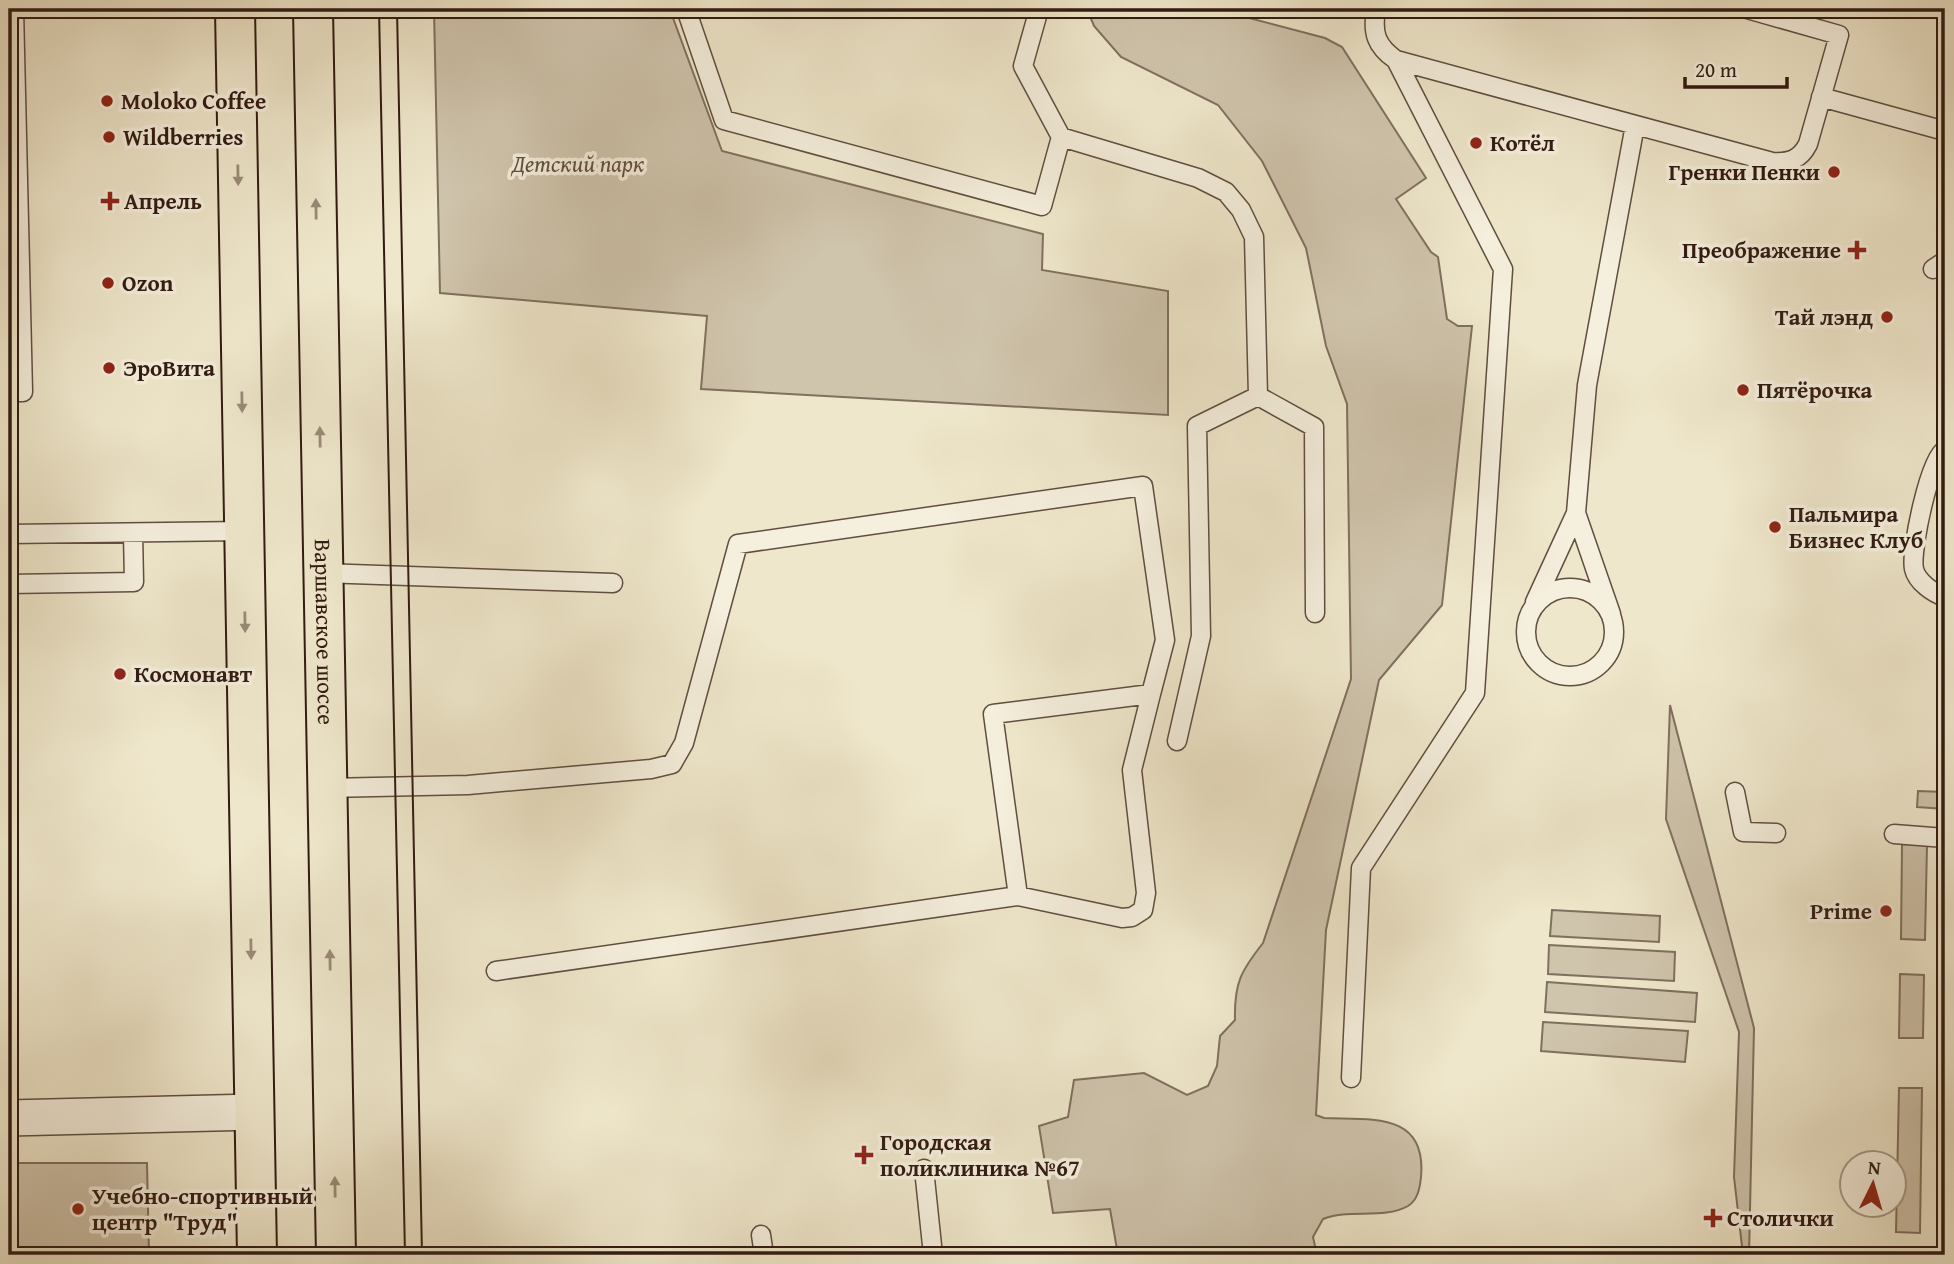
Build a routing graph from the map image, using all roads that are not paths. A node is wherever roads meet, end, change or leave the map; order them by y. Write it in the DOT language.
graph roads {
  1 [pos="14,9"];
  2 [pos="235,9"];
  3 [pos="313,9"];
  4 [pos="686,9"];
  5 [pos="1039,9"];
  6 [pos="1376,9"];
  7 [pos="1747,9"];
  8 [pos="1396,60"];
  9 [pos="1821,97"];
  10 [pos="1635,125"];
  11 [pos="1945,131"];
  12 [pos="1061,137"];
  13 [pos="9,392"];
  14 [pos="1258,396"];
  15 [pos="1945,450"];
  16 [pos="1576,513"];
  17 [pos="244,531"];
  18 [pos="133,533"];
  19 [pos="9,534"];
  20 [pos="322,573"];
  21 [pos="613,583"];
  22 [pos="9,584"];
  23 [pos="1945,597"];
  24 [pos="1531,611"];
  25 [pos="1315,613"];
  26 [pos="1611,614"];
  27 [pos="1151,694"];
  28 [pos="1177,741"];
  29 [pos="327,788"];
  30 [pos="1735,792"];
  31 [pos="1776,833"];
  32 [pos="1894,835"];
  33 [pos="1945,838"];
  34 [pos="1018,896"];
  35 [pos="496,971"];
  36 [pos="1352,1078"];
  37 [pos="255,1112"];
  38 [pos="9,1118"];
  39 [pos="923,1169"];
  40 [pos="761,1235"];
  41 [pos="257,1255"];
  42 [pos="337,1255"];
  43 [pos="764,1255"];
  44 [pos="933,1255"];
  1 -- 13 [label="lane"];
  2 -- 17 [label="main road, one-way"];
  20 -- 3 [label="main road, Варшавское шоссе, one-way"];
  4 -- 12 [label="lane"];
  5 -- 12 [label="lane"];
  6 -- 8 [label="lane"];
  7 -- 9 [label="lane"];
  8 -- 10 [label="lane"];
  8 -- 36 [label="lane"];
  9 -- 10 [label="lane"];
  9 -- 11 [label="lane"];
  10 -- 16 [label="lane"];
  12 -- 14 [label="lane"];
  14 -- 25 [label="lane"];
  14 -- 28 [label="lane"];
  15 -- 23 [label="lane"];
  16 -- 24 [label="lane"];
  16 -- 26 [label="lane"];
  17 -- 18 [label="lane"];
  17 -- 37 [label="main road, one-way"];
  18 -- 19 [label="lane"];
  18 -- 22 [label="lane"];
  20 -- 21 [label="lane"];
  20 -- 29 [label="main road, Варшавское шоссе"];
  24 -- 26 [label="lane"];
  24 -- 26 [label="lane"];
  27 -- 29 [label="lane"];
  27 -- 34 [label="lane"];
  27 -- 34 [label="lane"];
  42 -- 29 [label="main road, Варшавское шоссе, one-way"];
  30 -- 31 [label="lane"];
  32 -- 33 [label="lane"];
  34 -- 35 [label="lane"];
  37 -- 38 [label="street"];
  37 -- 41 [label="main road"];
  39 -- 44 [label="lane"];
  40 -- 43 [label="lane"];
}
